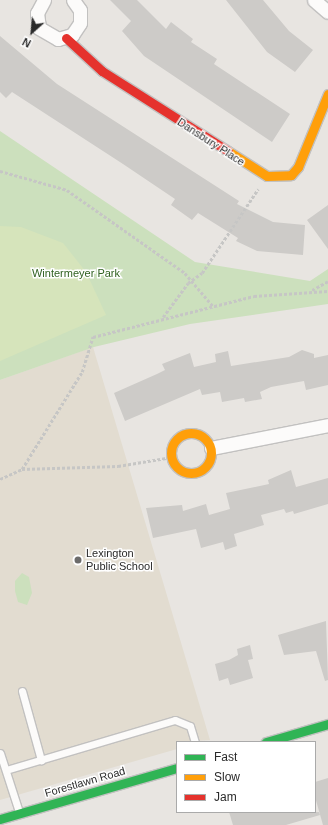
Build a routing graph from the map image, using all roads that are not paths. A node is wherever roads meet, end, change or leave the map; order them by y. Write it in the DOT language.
graph roads {
  1 [pos="44,0"];
  2 [pos="73,0"];
  3 [pos="314,0"];
  4 [pos="328,12"];
  5 [pos="66,38"];
  6 [pos="328,94"];
  7 [pos="328,425"];
  8 [pos="211,448"];
  9 [pos="22,691"];
  10 [pos="328,724"];
  11 [pos="195,741"];
  12 [pos="269,741"];
  13 [pos="0,753"];
  14 [pos="41,760"];
  15 [pos="176,768"];
  16 [pos="6,770"];
  17 [pos="19,814"];
  18 [pos="0,819"];
  1 -- 5 [label="street"];
  2 -- 5 [label="street"];
  3 -- 4 [label="street"];
  5 -- 6 [label="street, Dansbury Place"];
  7 -- 8 [label="street"];
  8 -- 8 [label="street"];
  9 -- 14 [label="lane"];
  10 -- 12 [label="street"];
  11 -- 14 [label="lane"];
  13 -- 16 [label="lane"];
  14 -- 16 [label="lane"];
  15 -- 17 [label="street, Forestlawn Road"];
  16 -- 17 [label="lane"];
  17 -- 18 [label="street, Forestlawn Road"];
}
